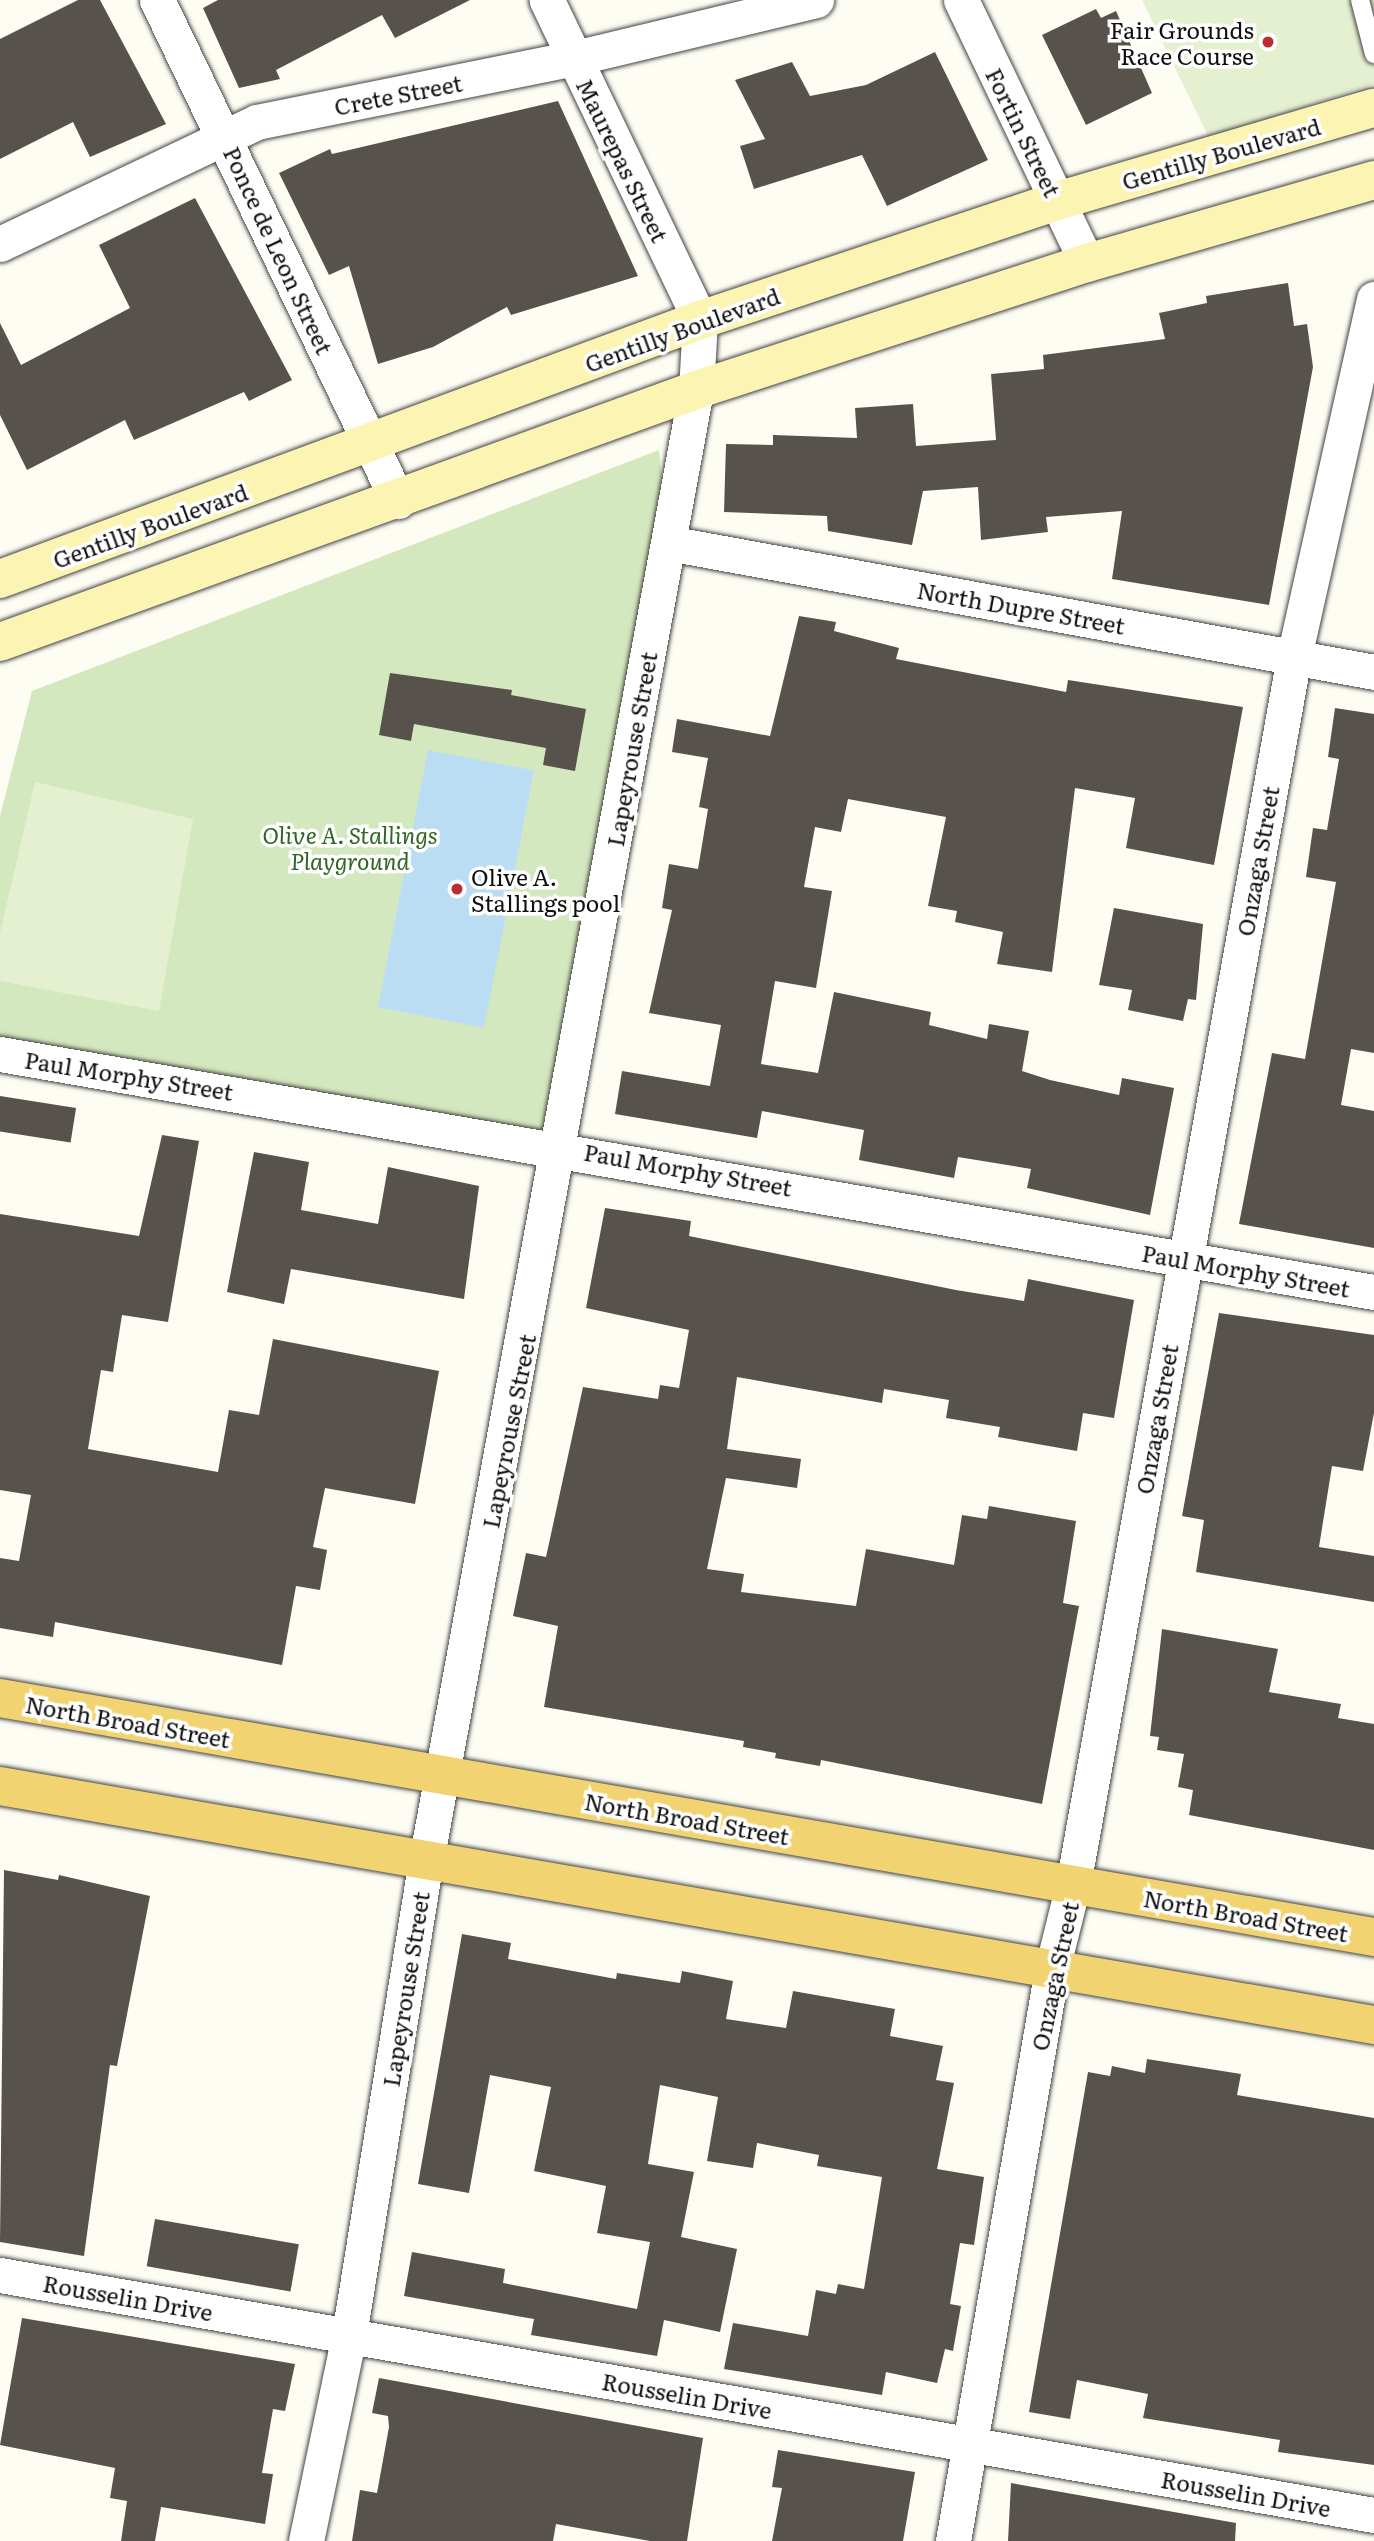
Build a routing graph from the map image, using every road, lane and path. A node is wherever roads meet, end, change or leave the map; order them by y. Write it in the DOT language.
graph roads {
  1 [pos="157,0"];
  2 [pos="547,0"];
  3 [pos="816,0"];
  4 [pos="961,0"];
  5 [pos="1360,0"];
  6 [pos="1374,54"];
  7 [pos="575,58"];
  8 [pos="1374,108"];
  9 [pos="225,136"];
  10 [pos="1374,180"];
  11 [pos="1058,201"];
  12 [pos="0,244"];
  13 [pos="1087,263"];
  14 [pos="1374,299"];
  15 [pos="700,320"];
  16 [pos="696,390"];
  17 [pos="371,446"];
  18 [pos="398,501"];
  19 [pos="668,543"];
  20 [pos="0,579"];
  21 [pos="0,642"];
  22 [pos="1294,657"];
  23 [pos="1374,671"];
  24 [pos="0,1054"];
  25 [pos="562,1147"];
  26 [pos="1184,1259"];
  27 [pos="1374,1292"];
  28 [pos="0,1698"];
  29 [pos="442,1776"];
  30 [pos="0,1786"];
  31 [pos="426,1861"];
  32 [pos="1073,1885"];
  33 [pos="1374,1937"];
  34 [pos="1052,1969"];
  35 [pos="1374,2025"];
  36 [pos="0,2275"];
  37 [pos="349,2335"];
  38 [pos="972,2445"];
  39 [pos="1374,2515"];
  40 [pos="306,2541"];
  41 [pos="953,2541"];
  1 -- 9 [label="street, Ponce de Leon Street"];
  2 -- 7 [label="street, Maurepas Street"];
  3 -- 7 [label="street, Crete Street"];
  4 -- 11 [label="street, Fortin Street"];
  5 -- 6 [label="lane"];
  7 -- 9 [label="street, Crete Street"];
  7 -- 15 [label="street, Maurepas Street"];
  8 -- 11 [label="main road, Gentilly Boulevard"];
  9 -- 12 [label="street, Crete Street"];
  9 -- 17 [label="street, Ponce de Leon Street"];
  10 -- 13 [label="main road"];
  11 -- 13 [label="street, Fortin Street"];
  11 -- 15 [label="main road, Gentilly Boulevard"];
  13 -- 16 [label="main road"];
  14 -- 22 [label="street, Onzaga Street"];
  15 -- 16 [label="street, Lapeyrouse Street"];
  15 -- 17 [label="main road, Gentilly Boulevard"];
  16 -- 18 [label="main road"];
  16 -- 19 [label="street, Lapeyrouse Street"];
  17 -- 18 [label="street, Ponce de Leon Street"];
  17 -- 20 [label="main road, Gentilly Boulevard"];
  18 -- 21 [label="main road"];
  19 -- 22 [label="street, North Dupre Street"];
  19 -- 25 [label="street, Lapeyrouse Street"];
  22 -- 23 [label="street, North Dupre Street"];
  22 -- 26 [label="street, Onzaga Street"];
  24 -- 25 [label="street, Paul Morphy Street"];
  25 -- 26 [label="street, Paul Morphy Street"];
  25 -- 29 [label="street, Lapeyrouse Street"];
  26 -- 27 [label="street, Paul Morphy Street"];
  26 -- 32 [label="street, Onzaga Street"];
  28 -- 29 [label="main road, North Broad Street"];
  29 -- 31 [label="street, Lapeyrouse Street"];
  29 -- 32 [label="main road, North Broad Street"];
  30 -- 31 [label="main road"];
  31 -- 34 [label="main road"];
  31 -- 37 [label="street, Lapeyrouse Street"];
  32 -- 33 [label="main road, North Broad Street"];
  32 -- 34 [label="street, Onzaga Street"];
  34 -- 35 [label="main road"];
  34 -- 38 [label="street, Onzaga Street"];
  36 -- 37 [label="street, Rousselin Drive"];
  37 -- 38 [label="street, Rousselin Drive"];
  37 -- 40 [label="street, Lapeyrouse Street"];
  38 -- 39 [label="street, Rousselin Drive"];
  38 -- 41 [label="street, Onzaga Street"];
}
